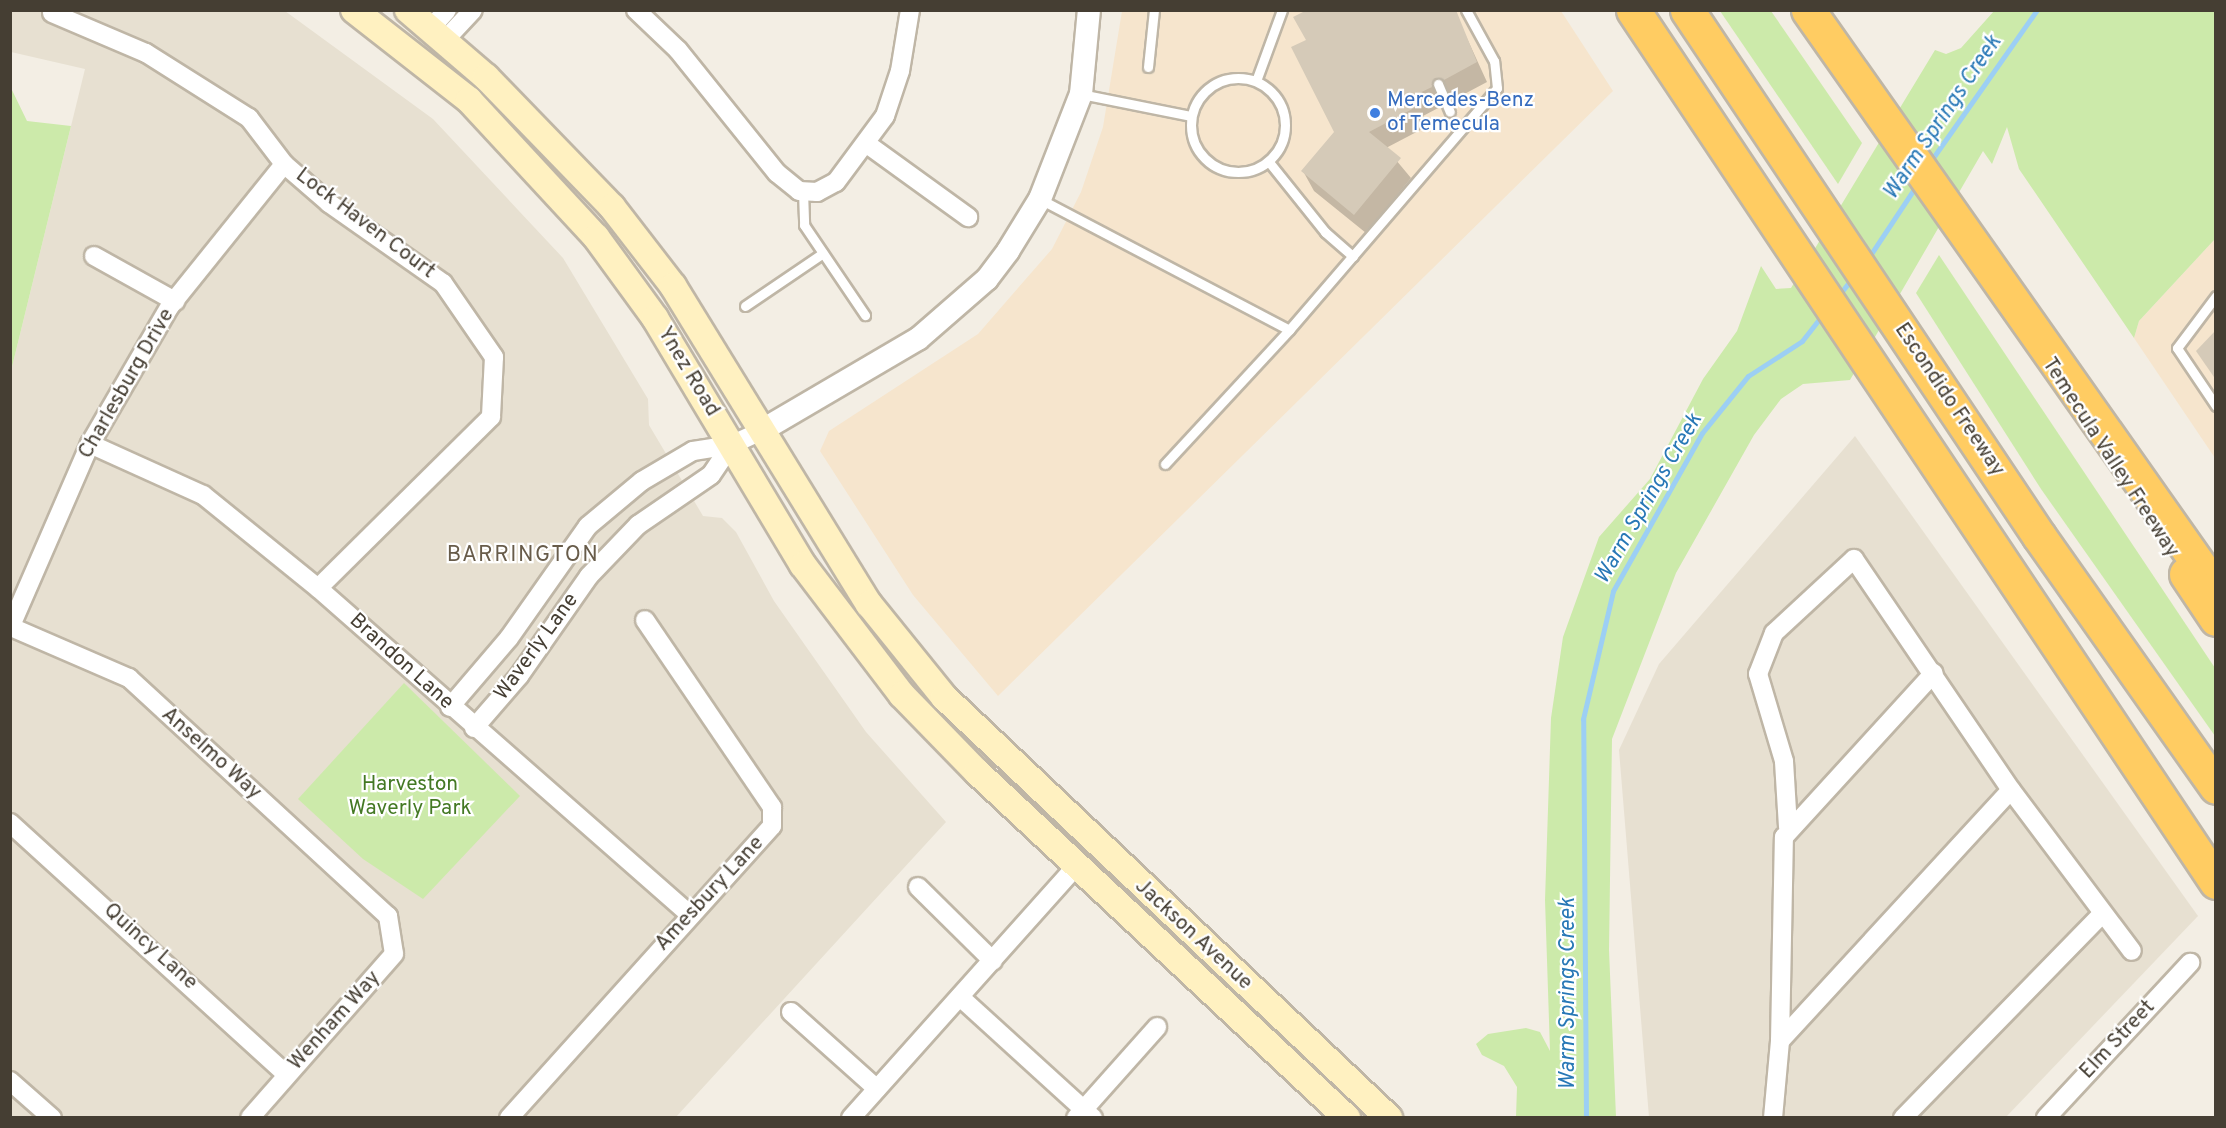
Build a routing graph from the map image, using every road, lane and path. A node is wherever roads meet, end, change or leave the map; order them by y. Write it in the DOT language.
graph roads {
  1 [pos="354,10"];
  2 [pos="375,10"];
  3 [pos="408,10"];
  4 [pos="447,10"];
  5 [pos="473,10"];
  6 [pos="636,10"];
  7 [pos="910,10"];
  8 [pos="1089,10"];
  9 [pos="1154,10"];
  10 [pos="1282,10"];
  11 [pos="1466,10"];
  12 [pos="1633,10"];
  13 [pos="1687,10"];
  14 [pos="1808,10"];
  15 [pos="52,13"];
  16 [pos="437,35"];
  17 [pos="1148,67"];
  18 [pos="1256,81"];
  19 [pos="1438,84"];
  20 [pos="1081,94"];
  21 [pos="1450,112"];
  22 [pos="1191,116"];
  23 [pos="867,144"];
  24 [pos="1269,162"];
  25 [pos="284,164"];
  26 [pos="803,191"];
  27 [pos="1040,199"];
  28 [pos="968,217"];
  29 [pos="823,253"];
  30 [pos="94,256"];
  31 [pos="1353,256"];
  32 [pos="2005,296"];
  33 [pos="2216,296"];
  34 [pos="175,301"];
  35 [pos="745,306"];
  36 [pos="865,315"];
  37 [pos="1290,330"];
  38 [pos="2216,406"];
  39 [pos="761,431"];
  40 [pos="90,444"];
  41 [pos="731,445"];
  42 [pos="1164,464"];
  43 [pos="318,588"];
  44 [pos="2216,589"];
  45 [pos="2216,619"];
  46 [pos="645,620"];
  47 [pos="11,628"];
  48 [pos="1934,673"];
  49 [pos="450,707"];
  50 [pos="474,728"];
  51 [pos="998,753"];
  52 [pos="977,772"];
  53 [pos="2216,787"];
  54 [pos="2011,790"];
  55 [pos="10,823"];
  56 [pos="1788,827"];
  57 [pos="1076,866"];
  58 [pos="2216,882"];
  59 [pos="918,887"];
  60 [pos="2103,913"];
  61 [pos="689,914"];
  62 [pos="388,916"];
  63 [pos="1208,950"];
  64 [pos="2132,951"];
  65 [pos="993,961"];
  66 [pos="2190,963"];
  67 [pos="1188,971"];
  68 [pos="960,998"];
  69 [pos="791,1012"];
  70 [pos="1157,1028"];
  71 [pos="1780,1041"];
  72 [pos="288,1075"];
  73 [pos="10,1081"];
  74 [pos="877,1089"];
  75 [pos="1084,1115"];
  76 [pos="52,1118"];
  77 [pos="250,1118"];
  78 [pos="509,1118"];
  79 [pos="850,1118"];
  80 [pos="1347,1118"];
  81 [pos="1389,1118"];
  82 [pos="1773,1118"];
  83 [pos="1903,1118"];
  84 [pos="2046,1118"];
  1 -- 41 [label="main road, Ynez Road"];
  2 -- 16 [label="main road"];
  3 -- 16 [label="main road, Ynez Road"];
  4 -- 16 [label="street"];
  5 -- 16 [label="street"];
  6 -- 26 [label="street"];
  7 -- 23 [label="street"];
  8 -- 20 [label="street"];
  9 -- 17 [label="lane"];
  10 -- 18 [label="lane"];
  11 -- 31 [label="lane"];
  12 -- 58 [label="highway"];
  13 -- 53 [label="highway, Escondido Freeway"];
  14 -- 32 [label="highway"];
  15 -- 25 [label="street, Lock Haven Court"];
  16 -- 39 [label="main road, Ynez Road"];
  18 -- 22 [label="lane"];
  18 -- 24 [label="lane"];
  19 -- 21 [label="lane"];
  20 -- 22 [label="lane"];
  20 -- 27 [label="street"];
  22 -- 24 [label="lane"];
  23 -- 26 [label="street"];
  23 -- 28 [label="street"];
  24 -- 31 [label="lane"];
  25 -- 34 [label="street, Charlesburg Drive"];
  25 -- 43 [label="street, Lock Haven Court"];
  26 -- 29 [label="lane"];
  27 -- 37 [label="lane"];
  27 -- 39 [label="street"];
  29 -- 35 [label="lane"];
  29 -- 36 [label="lane"];
  30 -- 34 [label="street"];
  31 -- 37 [label="lane"];
  32 -- 44 [label="highway"];
  32 -- 45 [label="highway, Temecula Valley Freeway"];
  33 -- 38 [label="lane"];
  34 -- 40 [label="street, Charlesburg Drive"];
  37 -- 42 [label="lane"];
  39 -- 41 [label="street"];
  39 -- 51 [label="main road, Ynez Road"];
  40 -- 43 [label="street, Brandon Lane"];
  40 -- 47 [label="street, Charlesburg Drive"];
  41 -- 49 [label="street, Waverly Lane"];
  41 -- 50 [label="street, Waverly Lane"];
  41 -- 52 [label="main road, Ynez Road"];
  43 -- 49 [label="street, Brandon Lane"];
  46 -- 61 [label="street, Amesbury Lane"];
  47 -- 62 [label="street, Anselmo Way"];
  48 -- 54 [label="street"];
  48 -- 56 [label="street"];
  48 -- 56 [label="street"];
  49 -- 50 [label="street, Brandon Lane"];
  50 -- 61 [label="street, Brandon Lane"];
  51 -- 63 [label="main road, Jackson Avenue"];
  52 -- 57 [label="main road, Jackson Avenue"];
  54 -- 60 [label="street"];
  54 -- 71 [label="street"];
  55 -- 72 [label="street, Quincy Lane"];
  56 -- 71 [label="street"];
  57 -- 65 [label="street"];
  57 -- 67 [label="main road, Jackson Avenue"];
  59 -- 65 [label="street"];
  60 -- 64 [label="street"];
  60 -- 83 [label="street"];
  61 -- 78 [label="street, Amesbury Lane"];
  62 -- 72 [label="street, Wenham Way"];
  63 -- 67 [label="main road"];
  63 -- 81 [label="main road, Jackson Avenue"];
  65 -- 68 [label="street"];
  66 -- 84 [label="street, Elm Street"];
  67 -- 80 [label="main road, Jackson Avenue"];
  68 -- 74 [label="street"];
  68 -- 75 [label="street"];
  69 -- 74 [label="street"];
  70 -- 75 [label="street"];
  71 -- 82 [label="street"];
  72 -- 77 [label="street, Wenham Way"];
  73 -- 76 [label="street"];
  74 -- 79 [label="street"];
}
